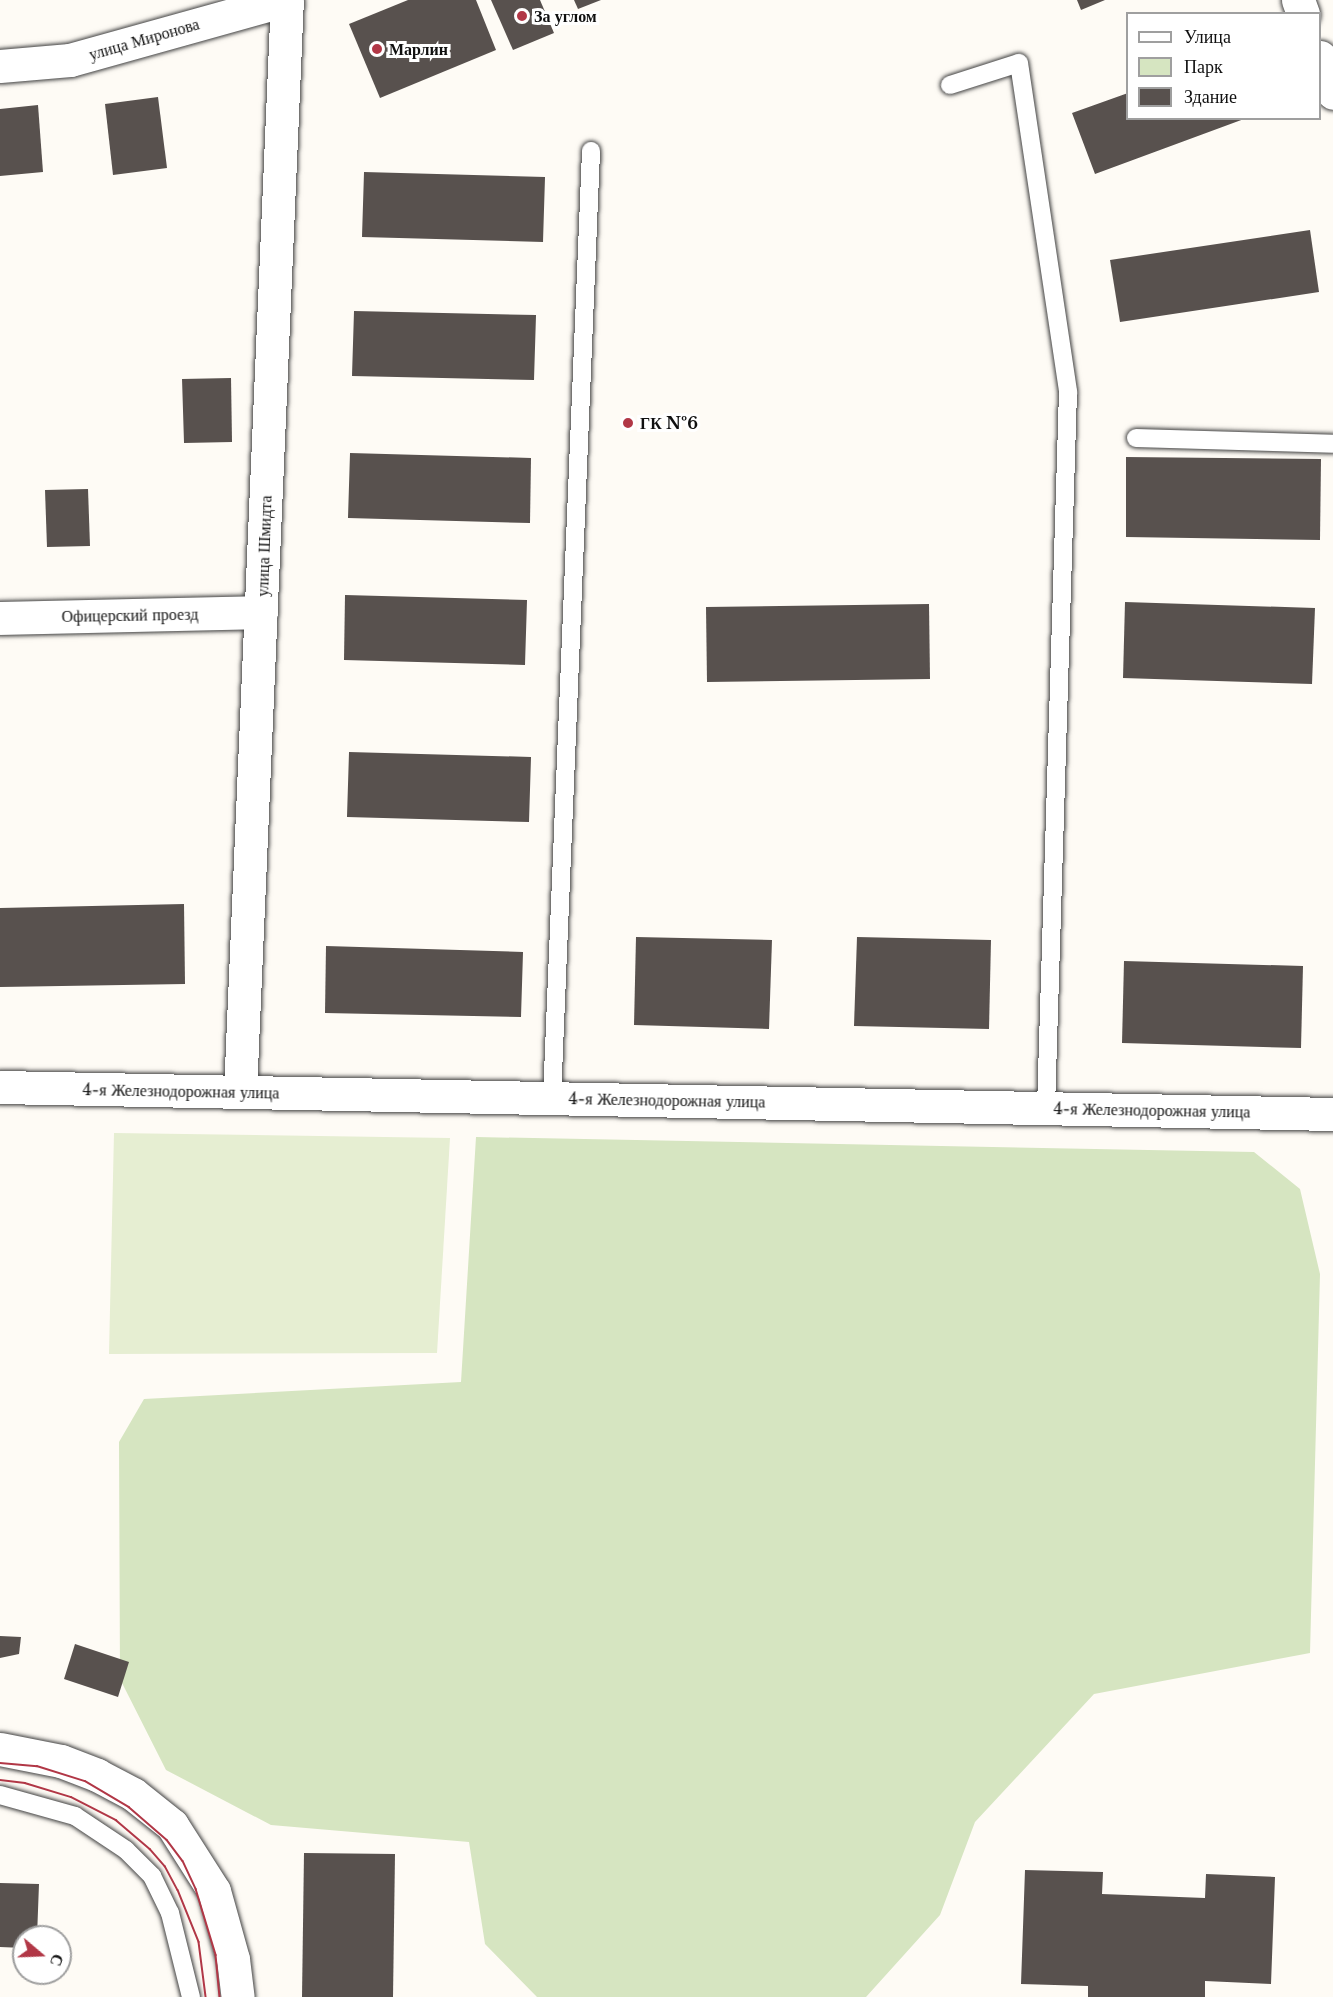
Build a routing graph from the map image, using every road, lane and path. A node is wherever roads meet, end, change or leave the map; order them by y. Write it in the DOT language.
graph roads {
  1 [pos="286,0"];
  2 [pos="1321,60"];
  3 [pos="0,66"];
  4 [pos="950,85"];
  5 [pos="1333,93"];
  6 [pos="591,151"];
  7 [pos="1136,438"];
  8 [pos="1333,444"];
  9 [pos="261,612"];
  10 [pos="0,618"];
  11 [pos="0,1087"];
  12 [pos="240,1092"];
  13 [pos="552,1098"];
  14 [pos="1046,1108"];
  15 [pos="1333,1114"];
  16 [pos="0,1749"];
  17 [pos="0,1795"];
  18 [pos="191,1997"];
  19 [pos="238,1997"];
  1 -- 3 [label="street, улица Миронова"];
  1 -- 9 [label="street, улица Шмидта"];
  2 -- 5 [label="street"];
  4 -- 14 [label="lane"];
  6 -- 13 [label="lane"];
  7 -- 8 [label="lane"];
  9 -- 10 [label="street, Офицерский проезд"];
  9 -- 12 [label="street, улица Шмидта"];
  11 -- 12 [label="street, 4-я Железнодорожная улица"];
  12 -- 13 [label="street, 4-я Железнодорожная улица"];
  13 -- 14 [label="street, 4-я Железнодорожная улица"];
  14 -- 15 [label="street, 4-я Железнодорожная улица"];
  16 -- 19 [label="street"];
  17 -- 18 [label="lane"];
}
